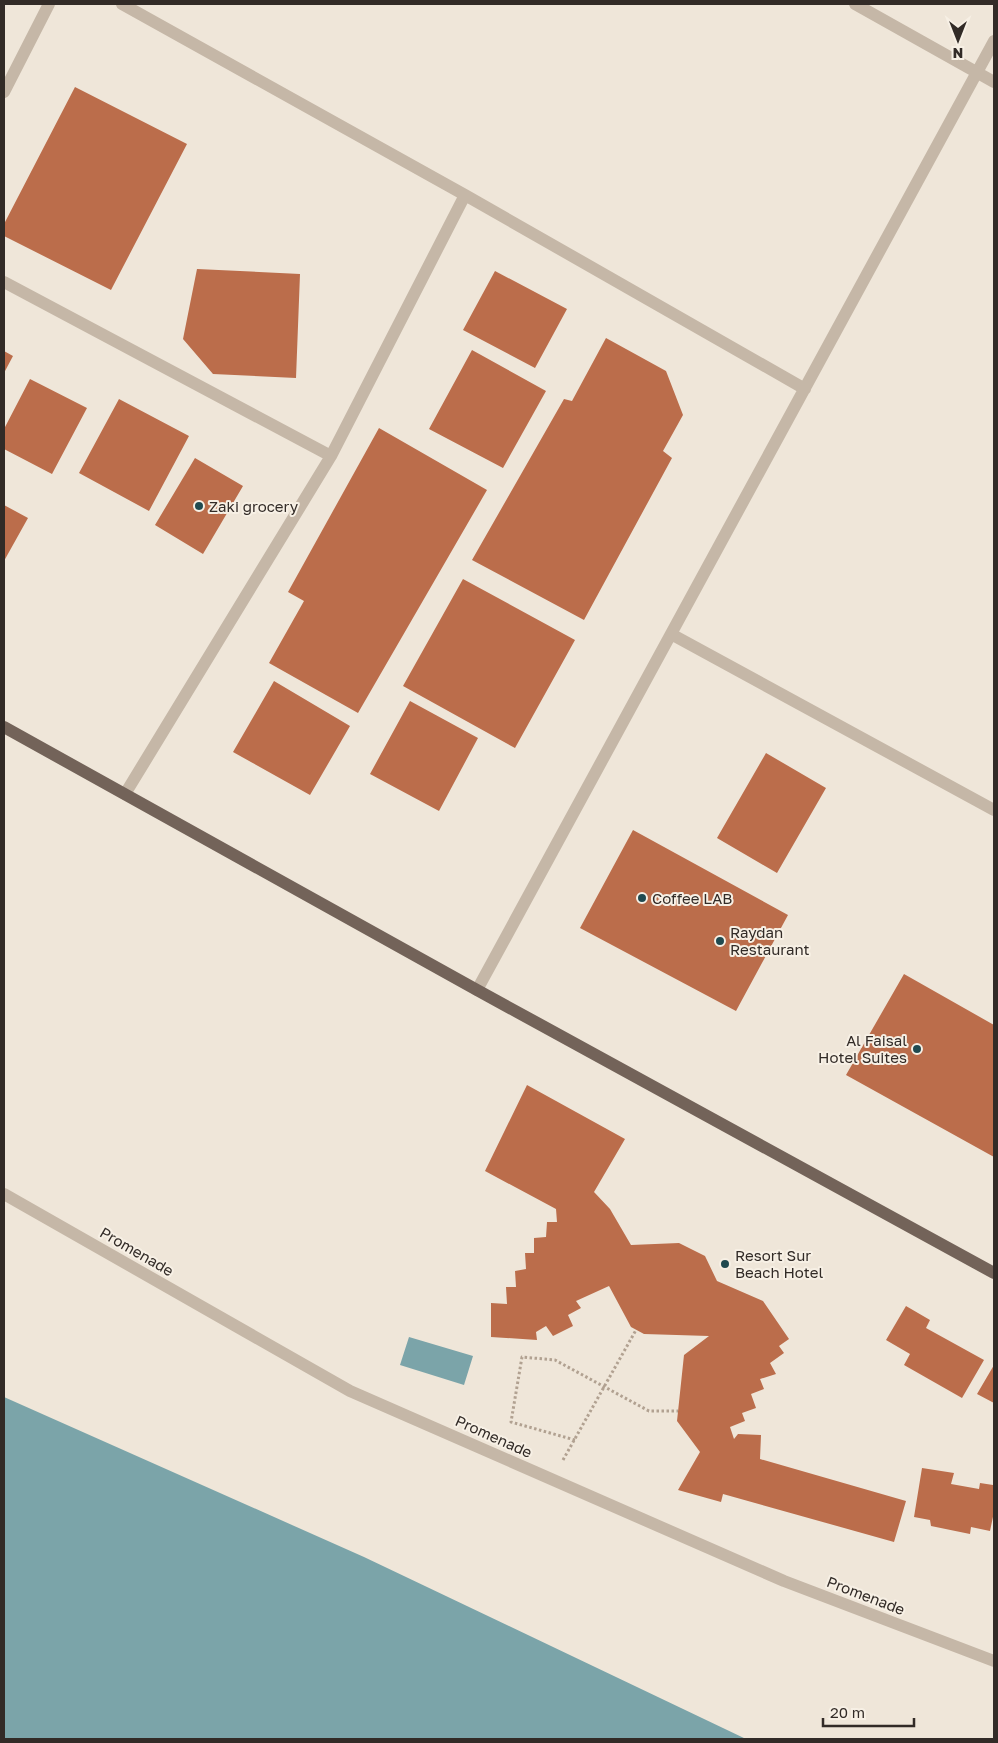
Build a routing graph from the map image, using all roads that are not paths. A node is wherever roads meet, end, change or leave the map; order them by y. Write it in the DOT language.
graph roads {
  1 [pos="50,4"];
  2 [pos="122,4"];
  3 [pos="856,4"];
  4 [pos="994,42"];
  5 [pos="978,72"];
  6 [pos="994,82"];
  7 [pos="4,92"];
  8 [pos="464,195"];
  9 [pos="4,282"];
  10 [pos="805,389"];
  11 [pos="331,456"];
  12 [pos="672,634"];
  13 [pos="4,727"];
  14 [pos="125,794"];
  15 [pos="994,810"];
  16 [pos="477,990"];
  17 [pos="4,1194"];
  18 [pos="994,1273"];
  19 [pos="994,1661"];
  1 -- 7 [label="street"];
  2 -- 8 [label="street"];
  3 -- 5 [label="street"];
  4 -- 5 [label="street"];
  5 -- 6 [label="street"];
  5 -- 10 [label="street"];
  8 -- 10 [label="street"];
  8 -- 11 [label="street"];
  9 -- 11 [label="street"];
  10 -- 12 [label="street"];
  11 -- 14 [label="street"];
  12 -- 15 [label="street"];
  12 -- 16 [label="street"];
  13 -- 14 [label="main road"];
  14 -- 16 [label="main road"];
  16 -- 18 [label="main road"];
  17 -- 19 [label="street, Promenade"];
}
